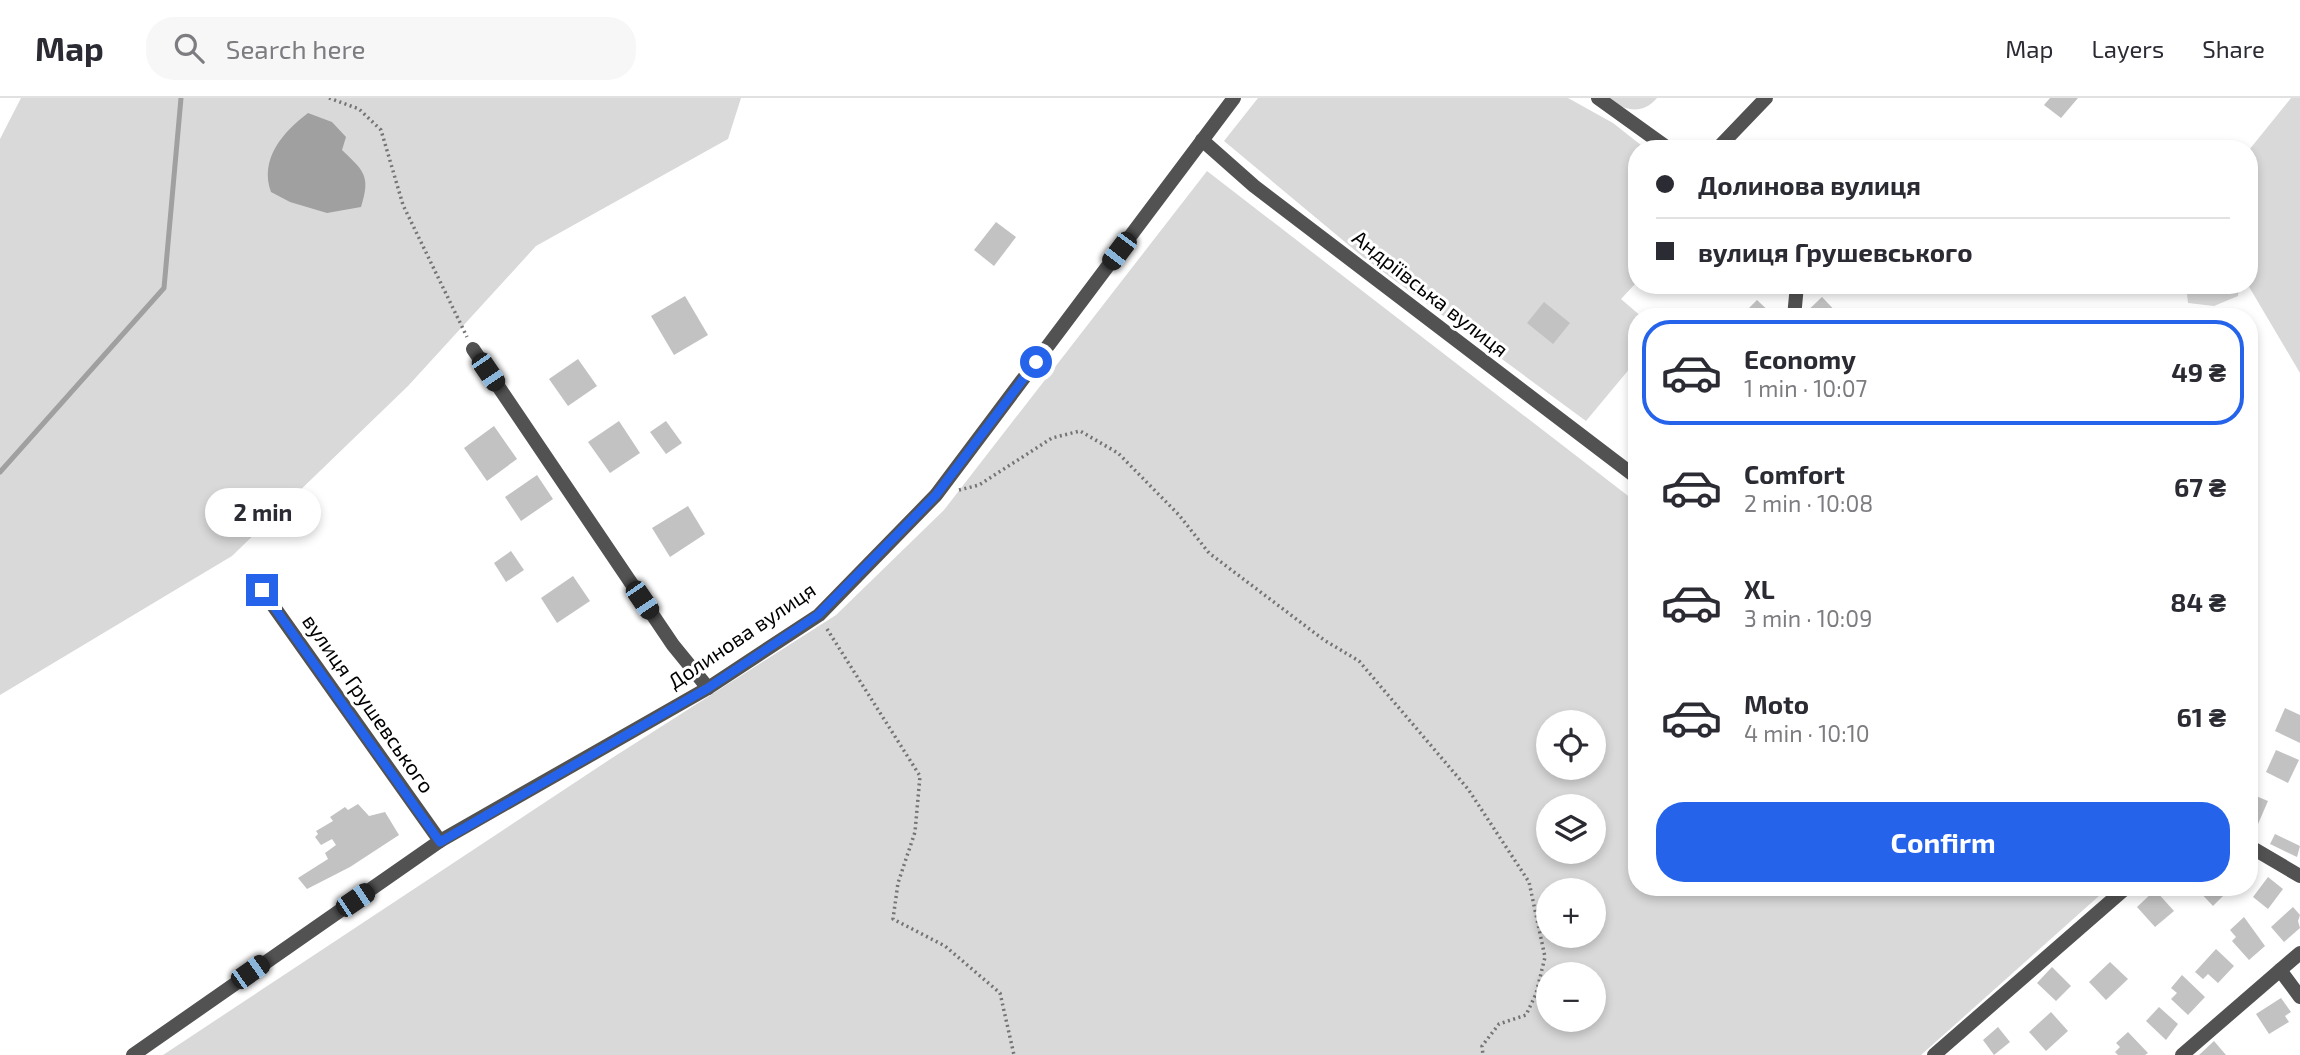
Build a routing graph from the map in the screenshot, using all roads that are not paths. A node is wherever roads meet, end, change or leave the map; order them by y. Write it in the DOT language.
graph roads {
  1 [pos="1234,98"];
  2 [pos="1598,98"];
  3 [pos="1766,98"];
  4 [pos="1202,140"];
  5 [pos="1656,140"];
  6 [pos="1726,140"];
  7 [pos="472,349"];
  8 [pos="1628,471"];
  9 [pos="262,590"];
  10 [pos="708,688"];
  11 [pos="440,842"];
  12 [pos="2258,851"];
  13 [pos="2300,876"];
  14 [pos="2117,896"];
  15 [pos="2300,953"];
  16 [pos="2280,970"];
  17 [pos="2300,997"];
  18 [pos="133,1055"];
  19 [pos="1934,1055"];
  20 [pos="2182,1055"];
  1 -- 4 [label="street, Долинова вулиця"];
  2 -- 5 [label="street"];
  3 -- 6 [label="street"];
  4 -- 8 [label="street, Андріївська вулиця"];
  4 -- 10 [label="street, Долинова вулиця"];
  7 -- 10 [label="street"];
  9 -- 11 [label="street, вулиця Грушевського"];
  10 -- 11 [label="street, Долинова вулиця"];
  11 -- 18 [label="street, Долинова вулиця"];
  12 -- 13 [label="street"];
  14 -- 19 [label="street"];
  15 -- 16 [label="street"];
  16 -- 17 [label="street"];
  16 -- 20 [label="street"];
}
